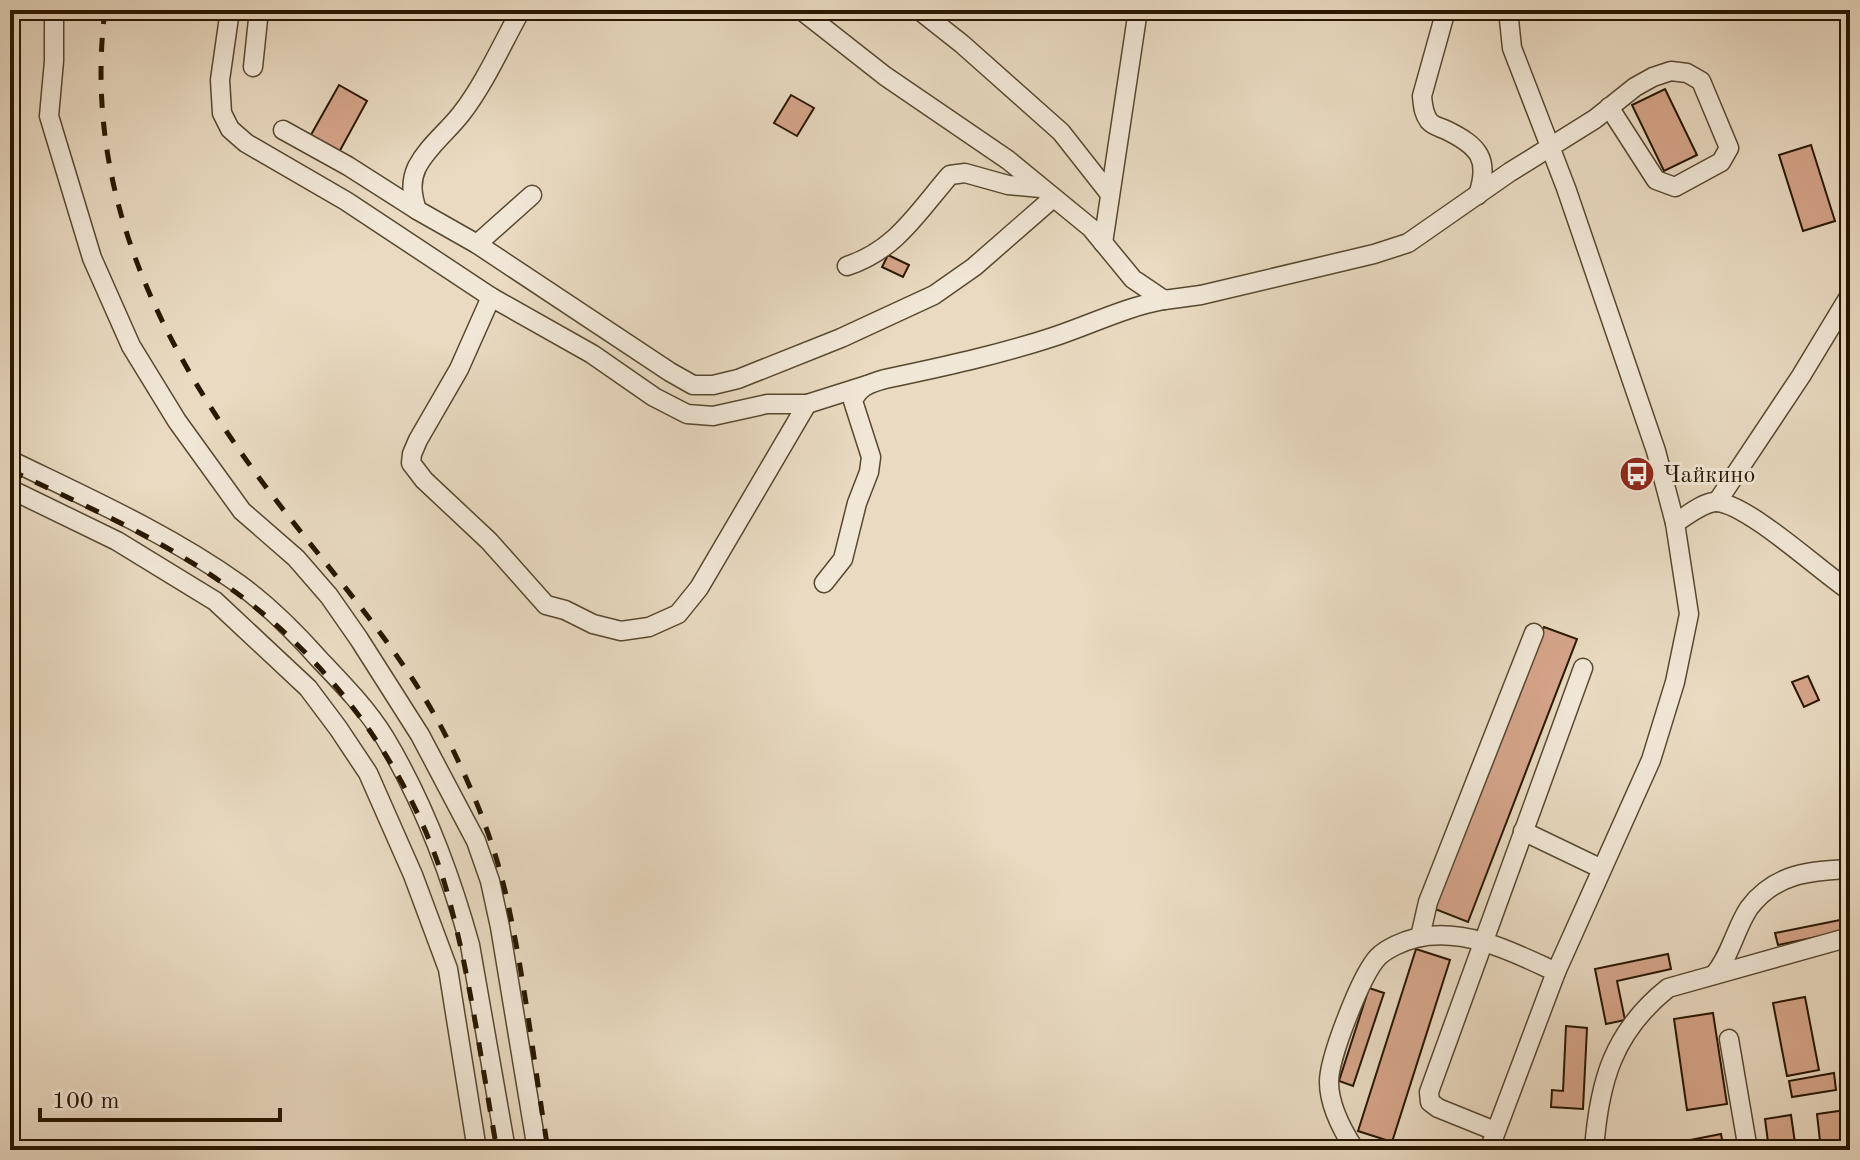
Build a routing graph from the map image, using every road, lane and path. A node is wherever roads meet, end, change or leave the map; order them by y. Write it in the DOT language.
graph roads {
  1 [pos="54,10"];
  2 [pos="230,10"];
  3 [pos="259,10"];
  4 [pos="521,10"];
  5 [pos="801,10"];
  6 [pos="919,10"];
  7 [pos="1138,10"];
  8 [pos="1446,10"];
  9 [pos="1508,10"];
  10 [pos="253,67"];
  11 [pos="1609,107"];
  12 [pos="283,130"];
  13 [pos="1551,147"];
  14 [pos="1047,193"];
  15 [pos="1109,193"];
  16 [pos="532,195"];
  17 [pos="1478,195"];
  18 [pos="417,210"];
  19 [pos="1103,243"];
  20 [pos="477,244"];
  21 [pos="847,266"];
  22 [pos="1850,295"];
  23 [pos="491,297"];
  24 [pos="1164,300"];
  25 [pos="867,385"];
  26 [pos="807,404"];
  27 [pos="10,460"];
  28 [pos="10,489"];
  29 [pos="1717,502"];
  30 [pos="1675,523"];
  31 [pos="824,583"];
  32 [pos="1850,591"];
  33 [pos="1534,633"];
  34 [pos="1583,668"];
  35 [pos="1523,831"];
  36 [pos="1602,869"];
  37 [pos="1850,869"];
  38 [pos="1420,937"];
  39 [pos="1850,937"];
  40 [pos="1482,941"];
  41 [pos="1556,972"];
  42 [pos="1714,975"];
  43 [pos="1729,1039"];
  44 [pos="1495,1131"];
  45 [pos="477,1150"];
  46 [pos="506,1150"];
  47 [pos="537,1150"];
  48 [pos="1355,1150"];
  49 [pos="1489,1150"];
  50 [pos="1594,1150"];
  51 [pos="1748,1150"];
  1 -- 47 [label="street"];
  2 -- 23 [label="street"];
  3 -- 10 [label="street"];
  4 -- 18 [label="street"];
  5 -- 14 [label="street"];
  6 -- 15 [label="street"];
  7 -- 15 [label="street"];
  8 -- 17 [label="street"];
  9 -- 13 [label="street"];
  11 -- 11 [label="street"];
  11 -- 13 [label="street"];
  12 -- 18 [label="street"];
  13 -- 17 [label="street"];
  13 -- 30 [label="street"];
  14 -- 19 [label="street"];
  14 -- 20 [label="street"];
  14 -- 21 [label="street"];
  15 -- 19 [label="street"];
  16 -- 20 [label="street"];
  17 -- 24 [label="street"];
  18 -- 20 [label="street"];
  19 -- 24 [label="street"];
  22 -- 29 [label="street"];
  23 -- 26 [label="street"];
  23 -- 26 [label="street"];
  24 -- 25 [label="street"];
  25 -- 26 [label="street"];
  25 -- 31 [label="street"];
  27 -- 46 [label="street"];
  28 -- 45 [label="street"];
  29 -- 30 [label="street"];
  29 -- 32 [label="street"];
  30 -- 36 [label="street"];
  33 -- 38 [label="street"];
  34 -- 35 [label="street"];
  35 -- 36 [label="street"];
  35 -- 40 [label="street"];
  36 -- 41 [label="street"];
  37 -- 42 [label="street"];
  38 -- 40 [label="street"];
  38 -- 48 [label="street"];
  39 -- 42 [label="street"];
  40 -- 41 [label="street"];
  40 -- 44 [label="street"];
  41 -- 44 [label="street"];
  42 -- 50 [label="street"];
  43 -- 51 [label="street"];
  44 -- 49 [label="street"];
}
